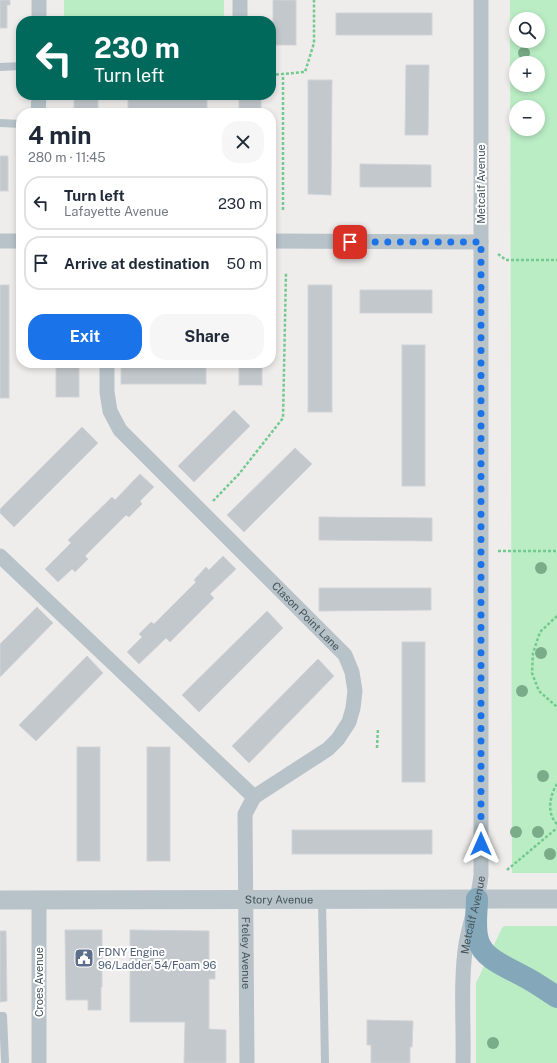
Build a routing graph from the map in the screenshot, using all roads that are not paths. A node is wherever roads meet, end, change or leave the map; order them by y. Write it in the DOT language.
graph roads {
  1 [pos="39,0"];
  2 [pos="240,0"];
  3 [pos="481,0"];
  4 [pos="39,16"];
  5 [pos="240,16"];
  6 [pos="16,66"];
  7 [pos="0,67"];
  8 [pos="0,123"];
  9 [pos="16,124"];
  10 [pos="0,241"];
  11 [pos="16,241"];
  12 [pos="276,241"];
  13 [pos="481,242"];
  14 [pos="107,368"];
  15 [pos="0,556"];
  16 [pos="254,798"];
  17 [pos="477,899"];
  18 [pos="557,899"];
  19 [pos="0,900"];
  20 [pos="39,900"];
  21 [pos="246,900"];
  22 [pos="322,900"];
  23 [pos="557,997"];
  24 [pos="0,1016"];
  25 [pos="3,1062"];
  26 [pos="39,1063"];
  27 [pos="247,1063"];
  28 [pos="325,1063"];
  29 [pos="464,1063"];
  1 -- 4 [label="street"];
  2 -- 5 [label="street"];
  3 -- 13 [label="street, Metcalf Avenue"];
  6 -- 7 [label="lane"];
  8 -- 9 [label="lane"];
  10 -- 11 [label="street"];
  12 -- 13 [label="street"];
  13 -- 17 [label="street, Metcalf Avenue"];
  14 -- 16 [label="street, Clason Point Lane"];
  15 -- 16 [label="street"];
  16 -- 21 [label="street, Fteley Avenue"];
  17 -- 18 [label="street, Story Avenue"];
  17 -- 22 [label="street, Story Avenue"];
  17 -- 23 [label="highway"];
  17 -- 29 [label="street, Metcalf Avenue"];
  19 -- 20 [label="street, Story Avenue"];
  20 -- 21 [label="street, Story Avenue"];
  20 -- 26 [label="street, Croes Avenue"];
  21 -- 22 [label="street, Story Avenue"];
  21 -- 27 [label="street, Fteley Avenue"];
  22 -- 28 [label="lane"];
  24 -- 25 [label="lane"];
}
